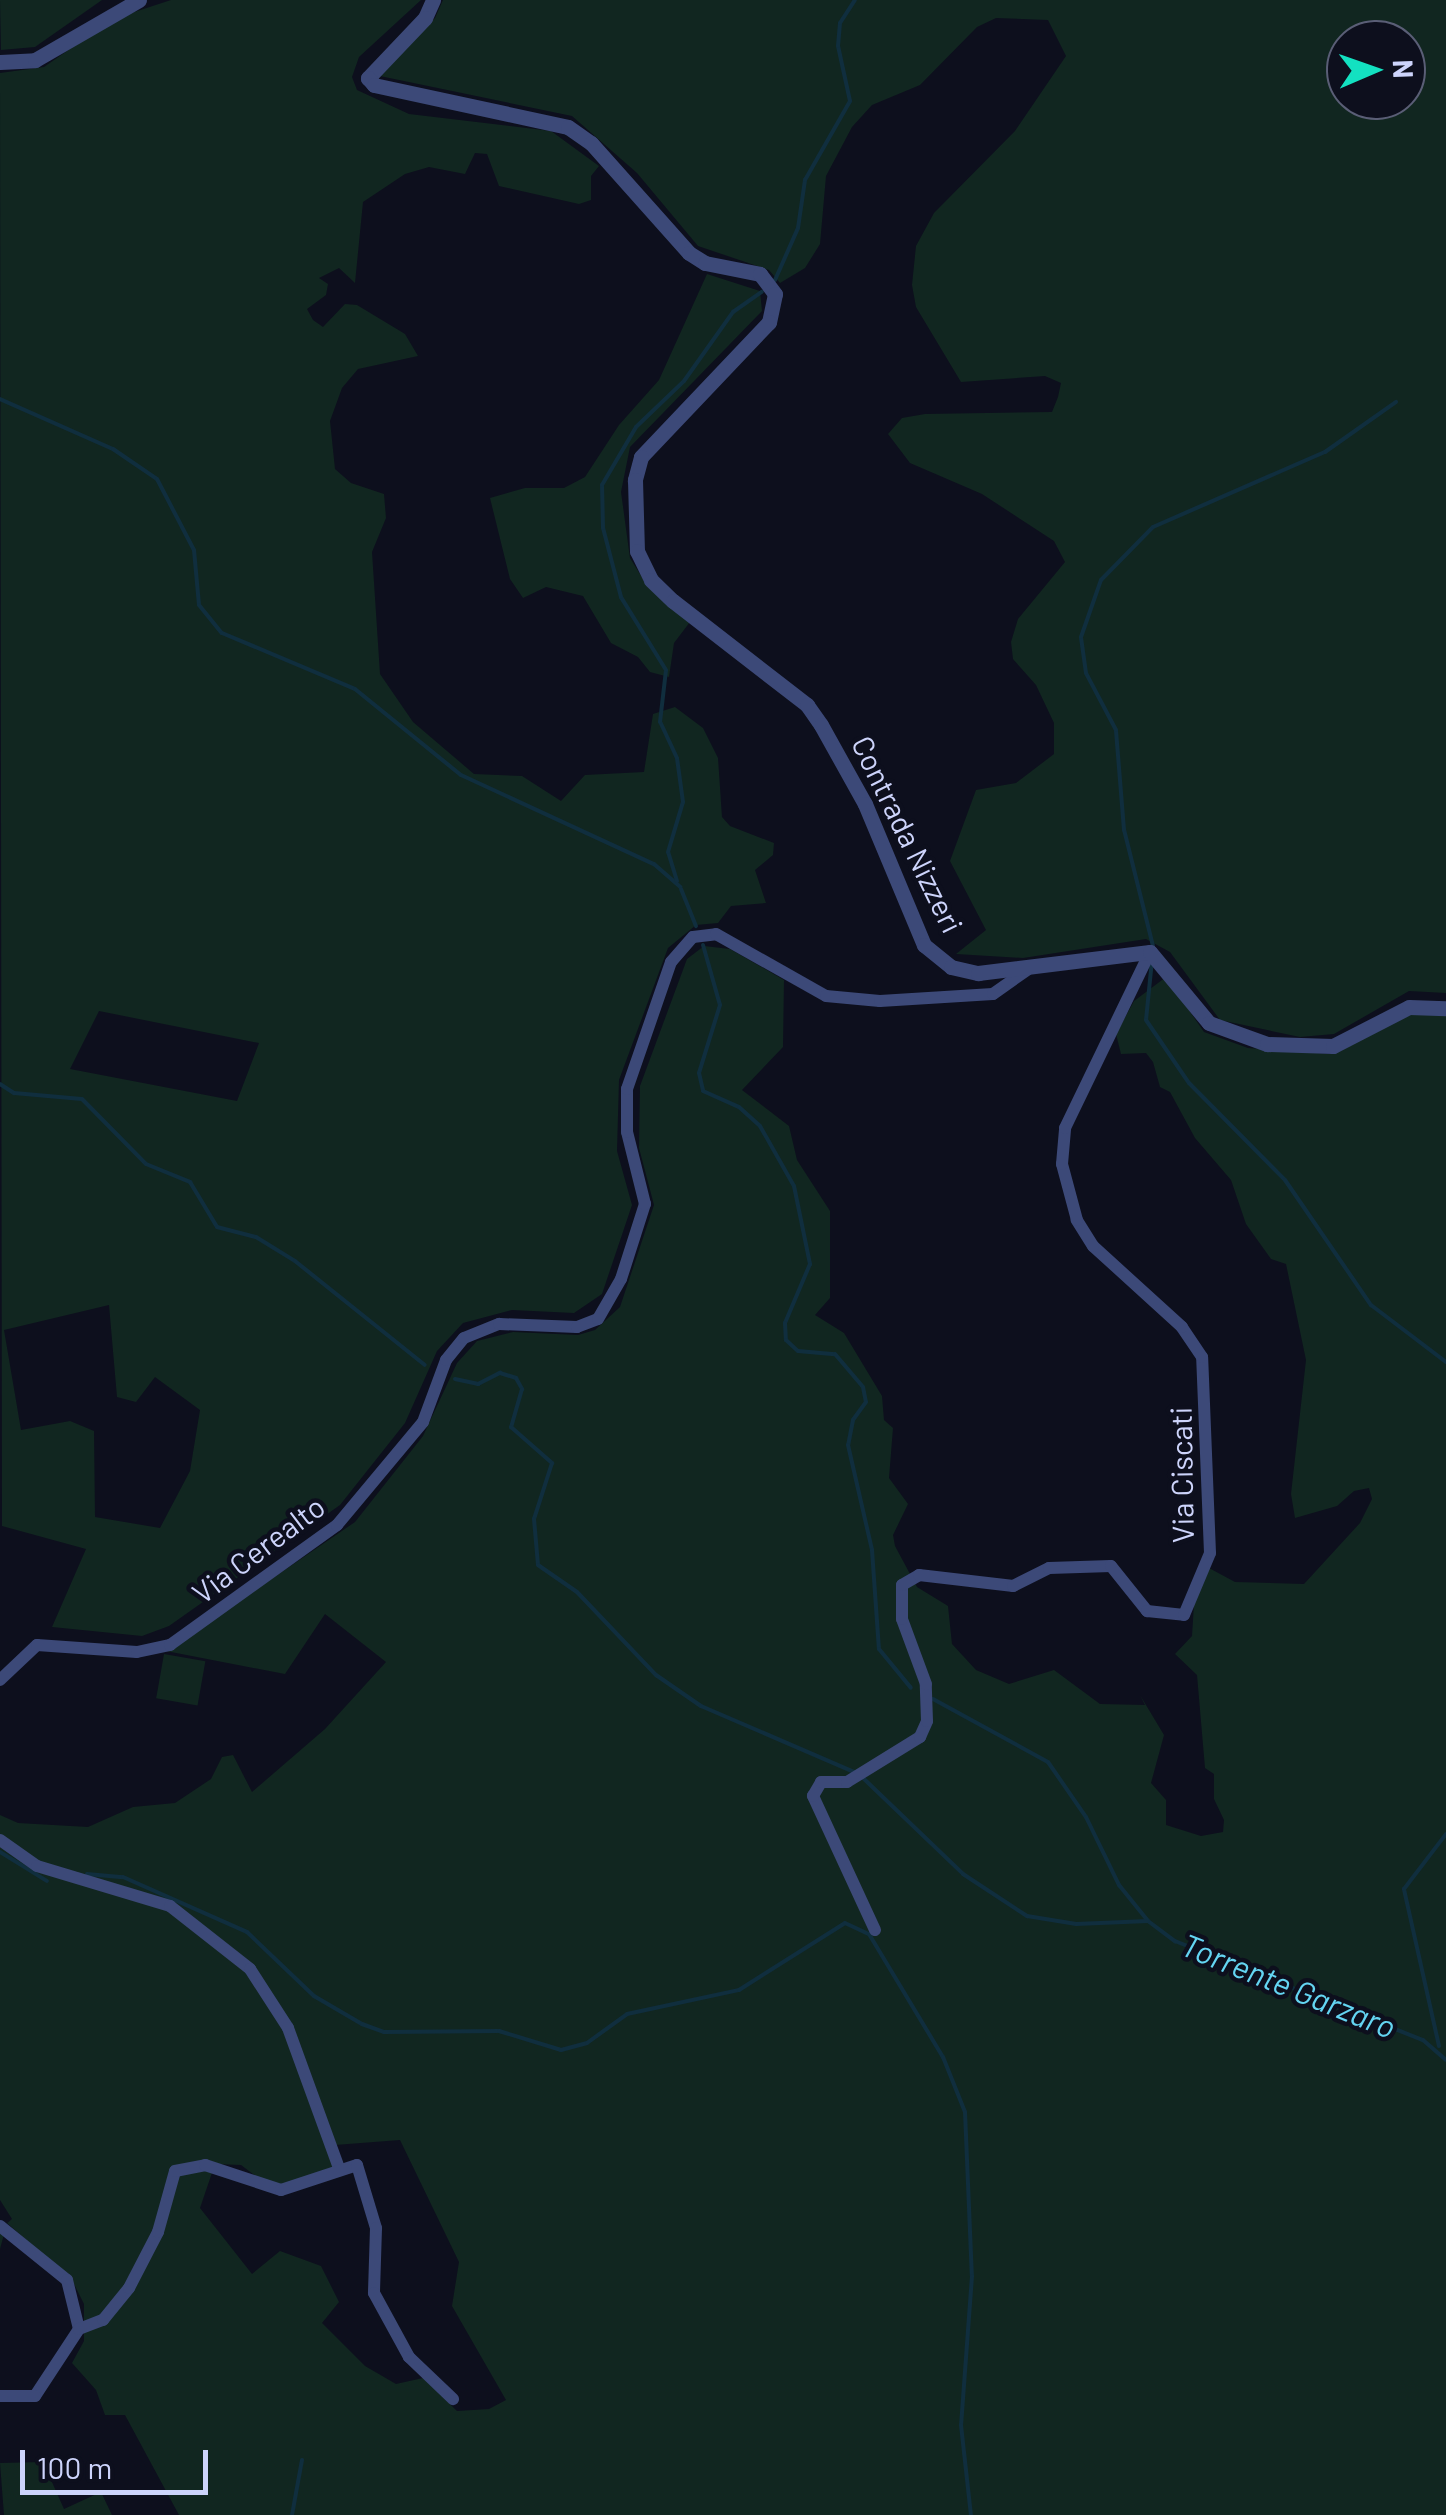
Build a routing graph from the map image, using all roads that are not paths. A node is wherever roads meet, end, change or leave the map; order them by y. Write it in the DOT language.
graph roads {
  1 [pos="139,0"];
  2 [pos="433,0"];
  3 [pos="0,62"];
  4 [pos="1152,955"];
  5 [pos="1026,970"];
  6 [pos="1446,1008"];
  7 [pos="0,1680"];
  8 [pos="0,1840"];
  9 [pos="875,1930"];
  10 [pos="339,2168"];
  11 [pos="0,2226"];
  12 [pos="80,2328"];
  13 [pos="0,2396"];
  14 [pos="453,2399"];
  1 -- 3 [label="street"];
  2 -- 5 [label="street, Contrada Nizzeri"];
  4 -- 5 [label="street, Contrada Nizzeri"];
  4 -- 6 [label="street"];
  4 -- 9 [label="street, Via Ciscati"];
  5 -- 7 [label="street, Via Cerealto"];
  8 -- 10 [label="street"];
  10 -- 12 [label="street"];
  10 -- 14 [label="street"];
  11 -- 12 [label="street"];
  12 -- 13 [label="street"];
}
